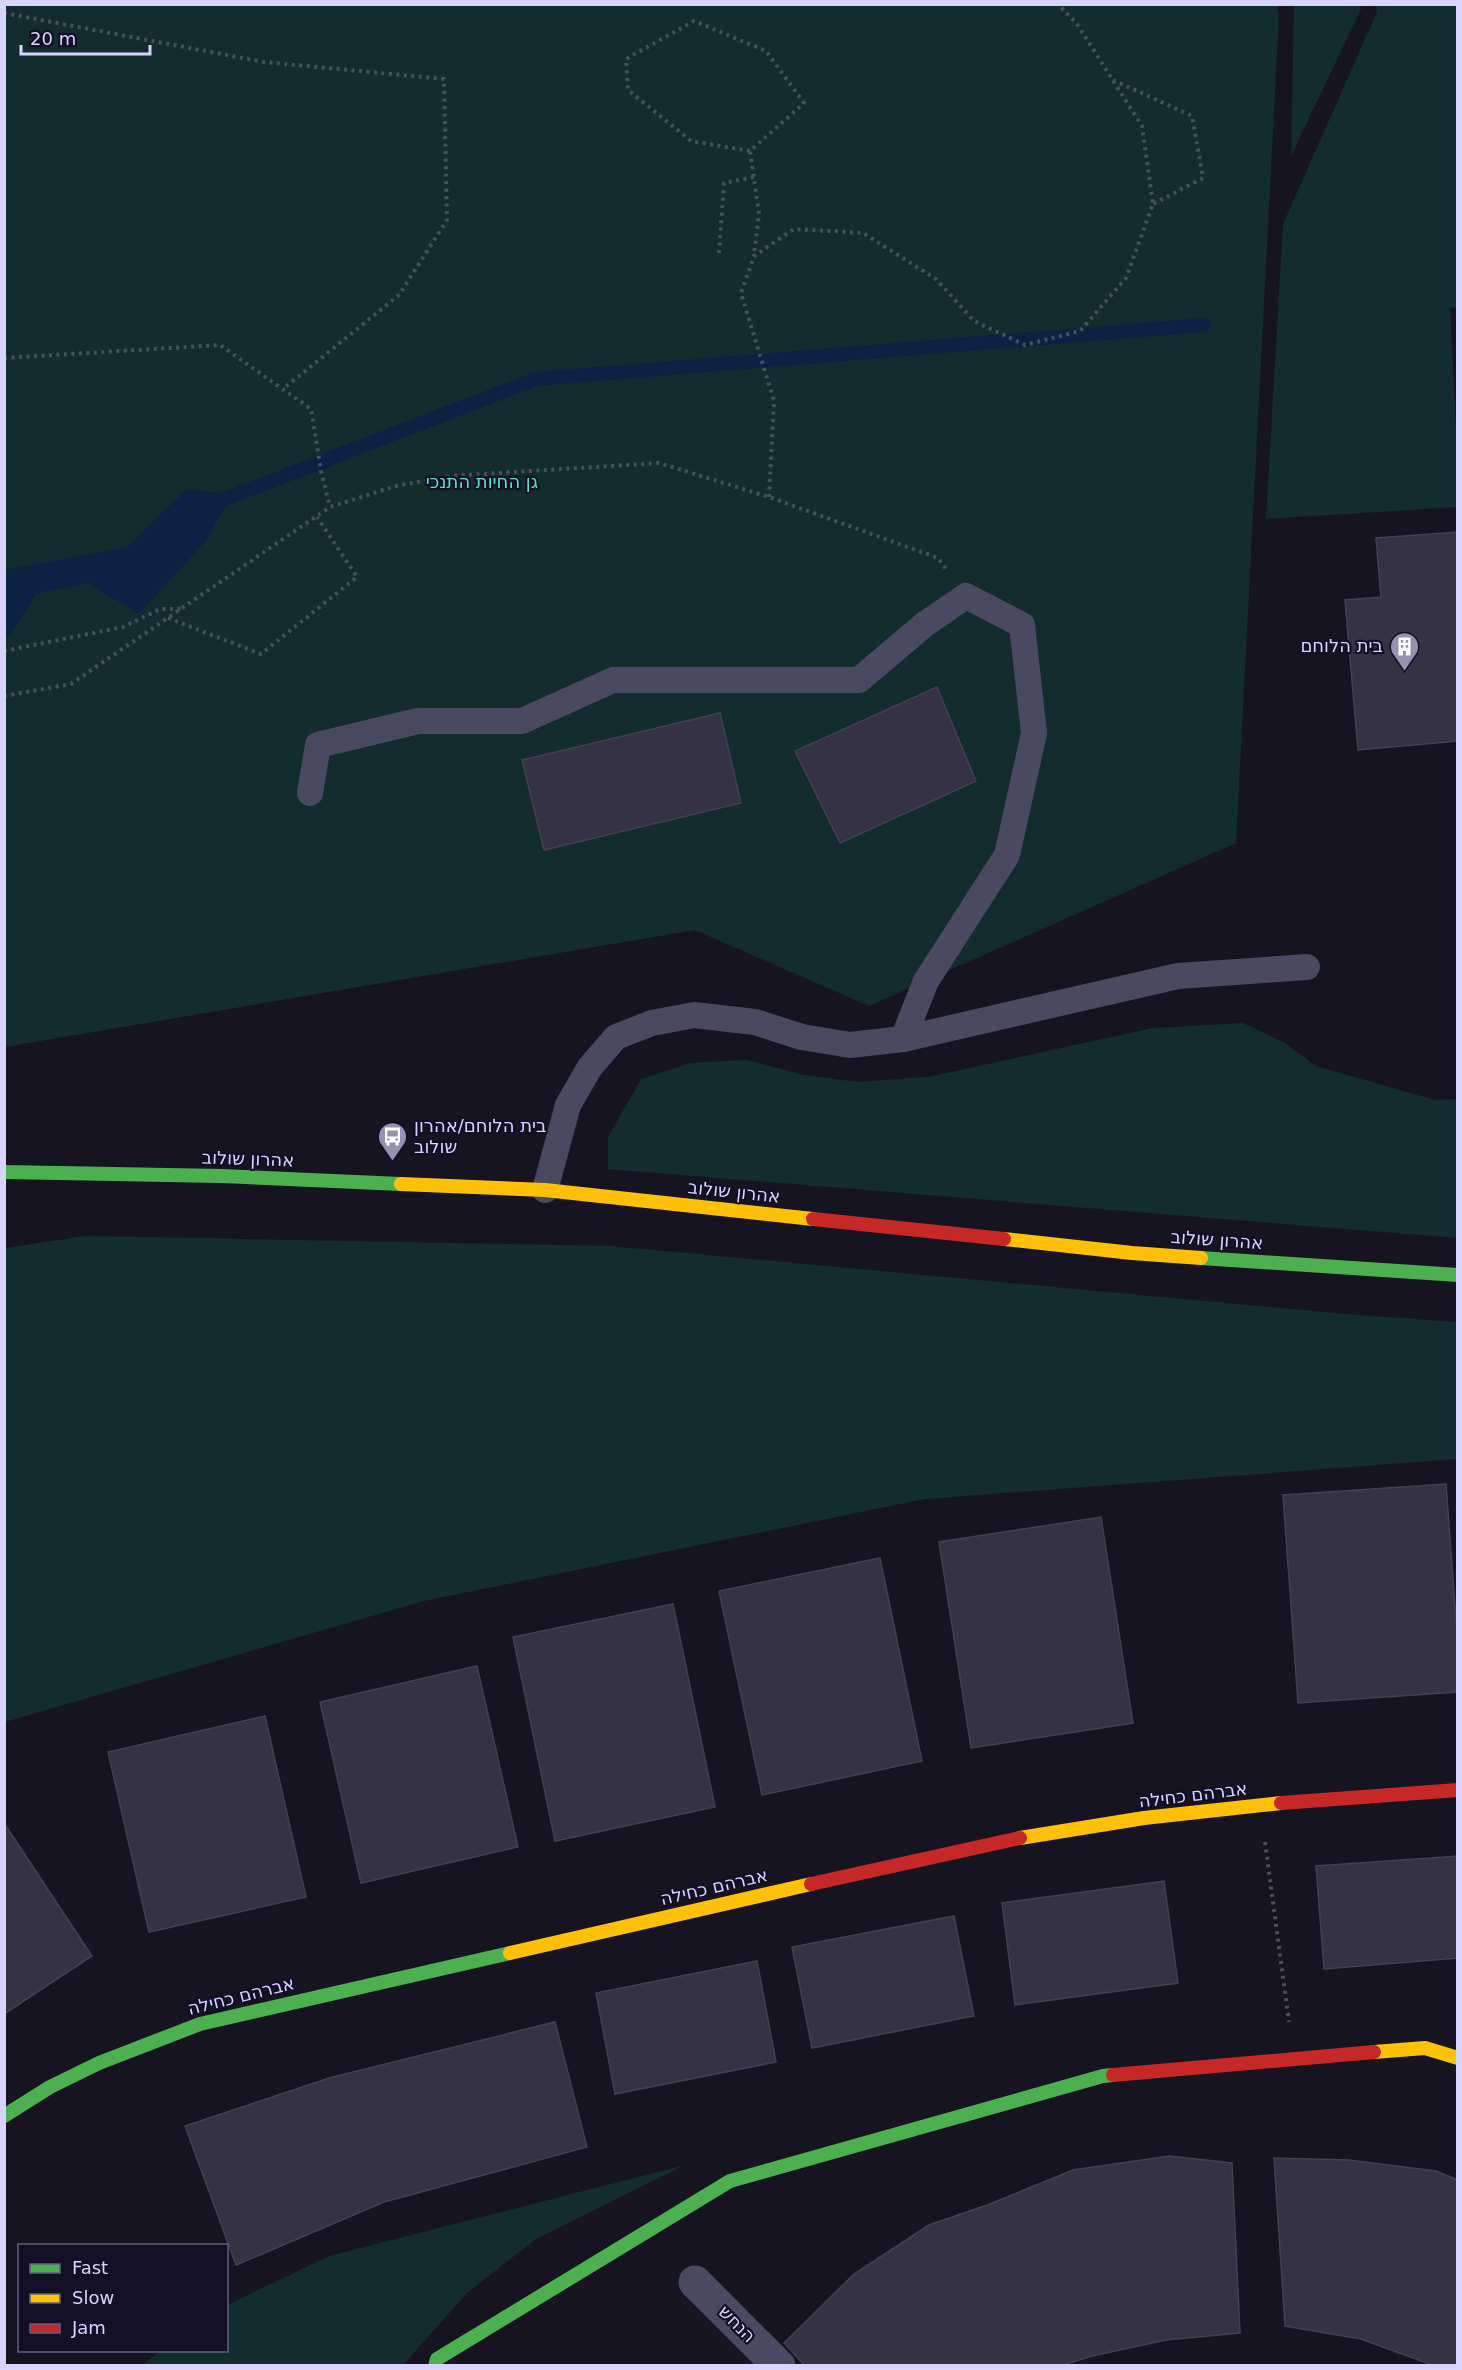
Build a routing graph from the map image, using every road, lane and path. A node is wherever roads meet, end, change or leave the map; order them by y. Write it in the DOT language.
graph roads {
  1 [pos="1058,4"];
  2 [pos="4,13"];
  3 [pos="1113,81"];
  4 [pos="750,151"];
  5 [pos="754,177"];
  6 [pos="1153,204"];
  7 [pos="719,253"];
  8 [pos="754,256"];
  9 [pos="4,358"];
  10 [pos="283,389"];
  11 [pos="769,497"];
  12 [pos="330,507"];
  13 [pos="317,517"];
  14 [pos="966,596"];
  15 [pos="182,609"];
  16 [pos="168,618"];
  17 [pos="4,651"];
  18 [pos="4,696"];
  19 [pos="310,793"];
  20 [pos="1307,967"];
  21 [pos="903,1039"];
  22 [pos="4,1172"];
  23 [pos="545,1190"];
  24 [pos="1458,1275"];
  25 [pos="1458,1791"];
  26 [pos="1260,1805"];
  27 [pos="1458,2058"];
  28 [pos="1294,2059"];
  29 [pos="4,2116"];
  30 [pos="695,2282"];
  31 [pos="435,2366"];
  32 [pos="779,2366"];
  1 -- 3 [label="path"];
  2 -- 10 [label="path"];
  3 -- 6 [label="path"];
  3 -- 6 [label="path"];
  4 -- 4 [label="path"];
  4 -- 5 [label="path"];
  5 -- 7 [label="path"];
  5 -- 8 [label="path"];
  6 -- 8 [label="path"];
  8 -- 11 [label="path"];
  9 -- 10 [label="path"];
  10 -- 12 [label="path"];
  11 -- 12 [label="path"];
  11 -- 14 [label="path"];
  12 -- 13 [label="path"];
  13 -- 15 [label="path"];
  13 -- 16 [label="path"];
  14 -- 19 [label="lane"];
  14 -- 21 [label="lane"];
  15 -- 16 [label="path"];
  15 -- 17 [label="path"];
  16 -- 18 [label="path"];
  20 -- 21 [label="lane"];
  21 -- 23 [label="lane"];
  22 -- 23 [label="street, אהרון שולוב"];
  23 -- 24 [label="street, אהרון שולוב"];
  25 -- 26 [label="street, אברהם כחילה"];
  26 -- 28 [label="path"];
  26 -- 29 [label="street, אברהם כחילה"];
  27 -- 28 [label="street"];
  28 -- 31 [label="street"];
  30 -- 32 [label="street, הנחש"];
}
